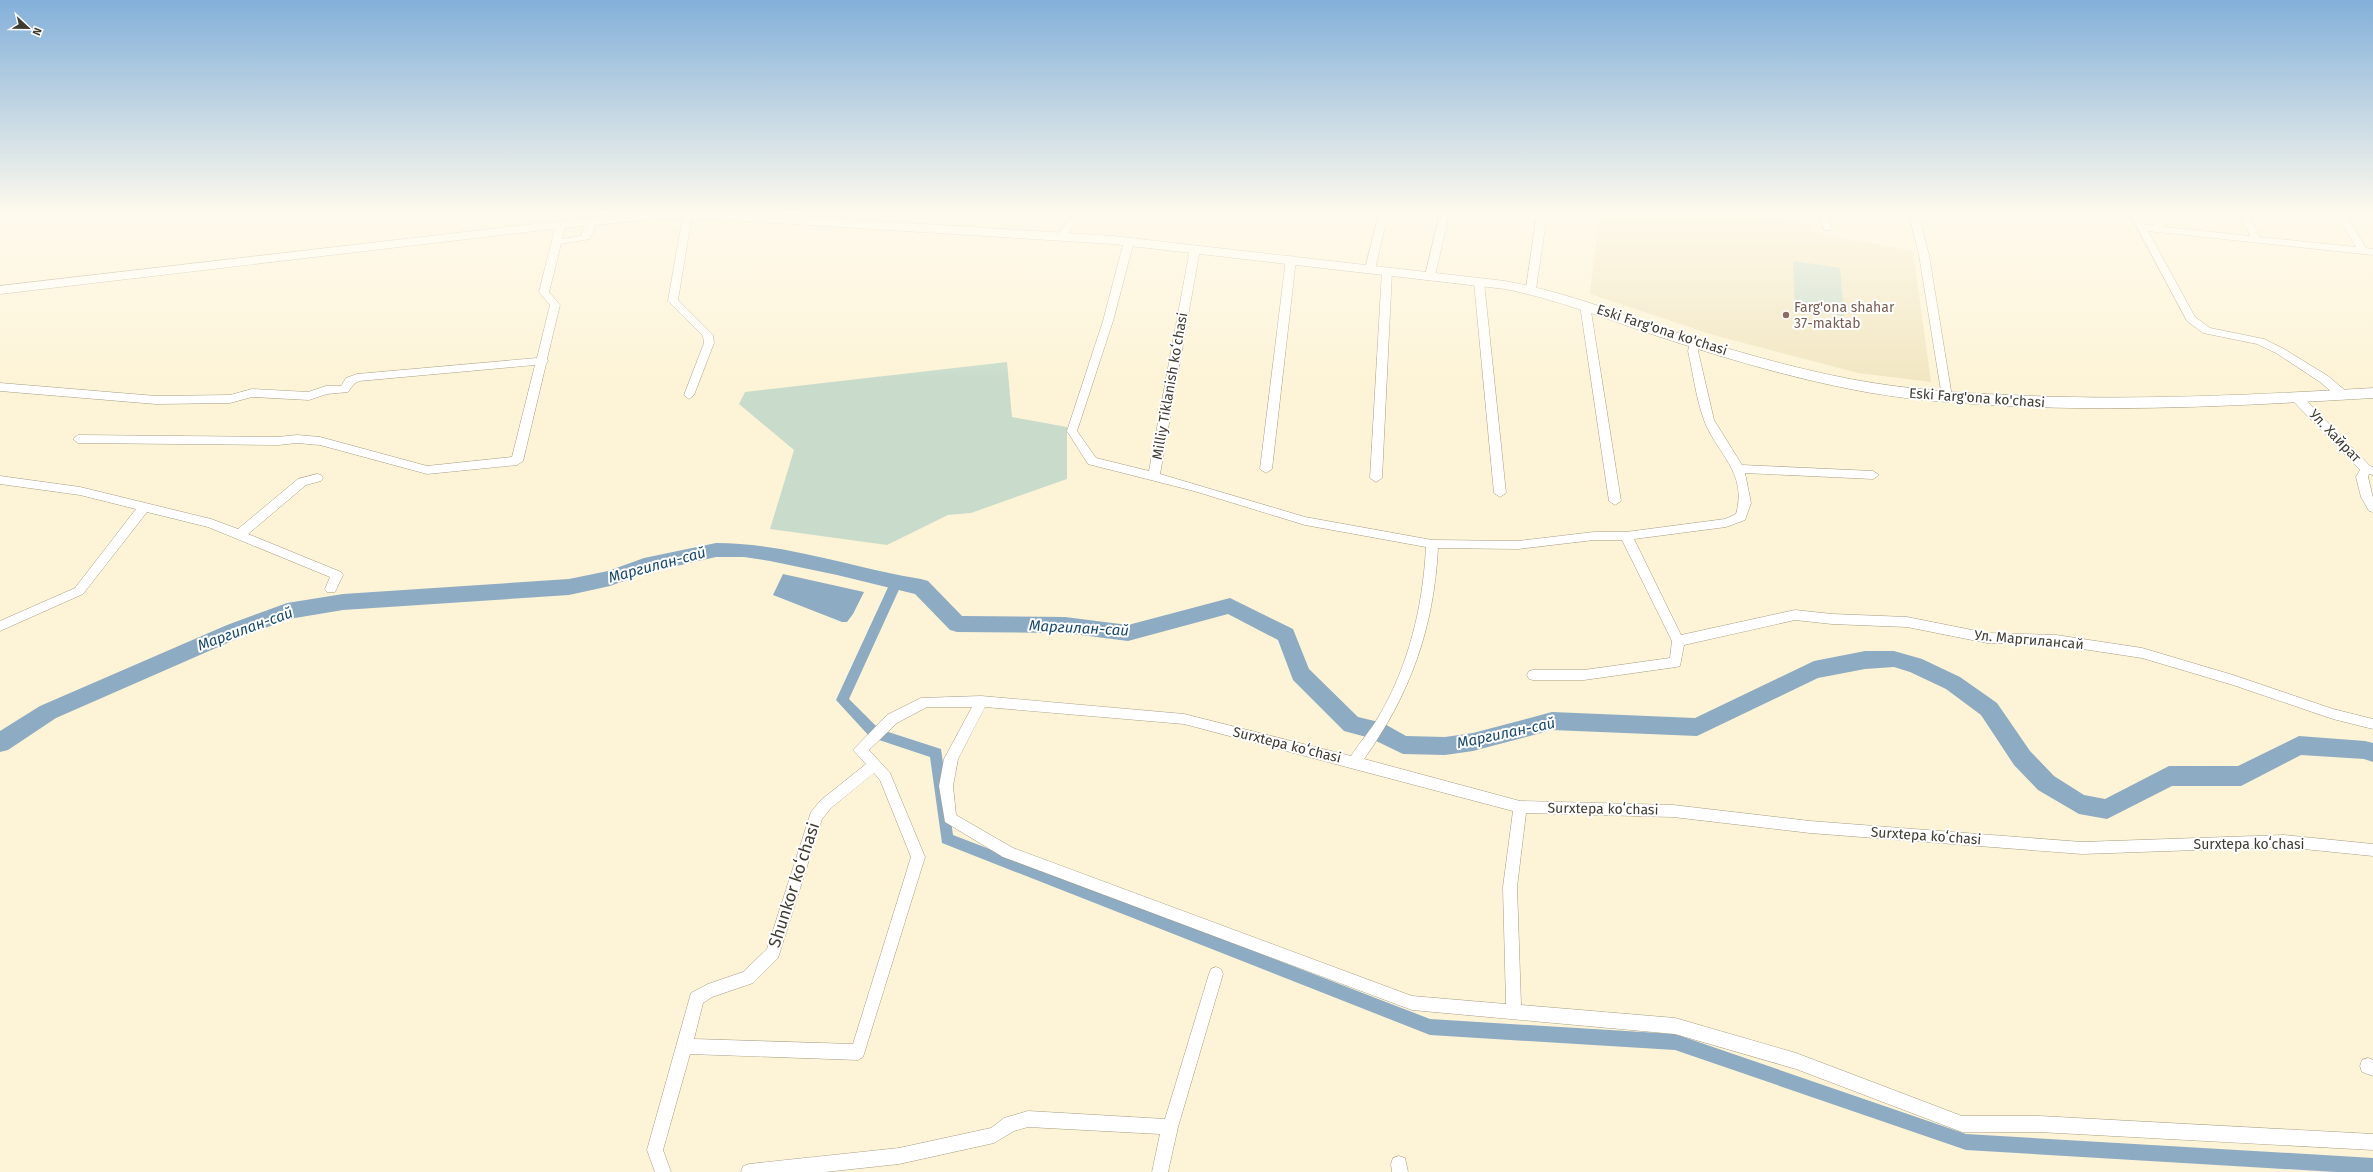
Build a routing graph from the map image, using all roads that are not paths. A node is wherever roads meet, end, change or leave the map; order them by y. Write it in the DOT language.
graph roads {
  1 [pos="181,269"];
  2 [pos="550,269"];
  3 [pos="679,269"];
  4 [pos="1122,269"];
  5 [pos="1191,269"];
  6 [pos="1290,269"];
  7 [pos="1370,269"];
  8 [pos="1432,269"];
  9 [pos="1534,269"];
  10 [pos="1926,269"];
  11 [pos="2164,269"];
  12 [pos="1387,271"];
  13 [pos="1430,276"];
  14 [pos="1480,282"];
  15 [pos="1531,289"];
  16 [pos="0,290"];
  17 [pos="1584,305"];
  18 [pos="1696,343"];
  19 [pos="543,361"];
  20 [pos="0,388"];
  21 [pos="2373,393"];
  22 [pos="689,395"];
  23 [pos="2343,395"];
  24 [pos="1947,397"];
  25 [pos="2297,398"];
  26 [pos="78,439"];
  27 [pos="1266,469"];
  28 [pos="1739,469"];
  29 [pos="2370,470"];
  30 [pos="1873,475"];
  31 [pos="1154,476"];
  32 [pos="317,478"];
  33 [pos="1376,478"];
  34 [pos="0,480"];
  35 [pos="1500,493"];
  36 [pos="1615,501"];
  37 [pos="144,507"];
  38 [pos="2373,508"];
  39 [pos="239,535"];
  40 [pos="1626,536"];
  41 [pos="1432,544"];
  42 [pos="331,589"];
  43 [pos="0,626"];
  44 [pos="1678,641"];
  45 [pos="1533,675"];
  46 [pos="981,701"];
  47 [pos="2373,724"];
  48 [pos="1354,762"];
  49 [pos="876,764"];
  50 [pos="1520,808"];
  51 [pos="2373,850"];
  52 [pos="1216,974"];
  53 [pos="1514,1013"];
  54 [pos="685,1046"];
  55 [pos="1170,1127"];
  56 [pos="2373,1142"];
  57 [pos="663,1172"];
  58 [pos="749,1172"];
  59 [pos="1160,1172"];
  1 -- 16 [label="main road, Eski Farg'ona ko'chasi"];
  2 -- 19 [label="street"];
  3 -- 22 [label="street"];
  4 -- 31 [label="street"];
  5 -- 31 [label="street, Milliy Tiklanish koʻchasi"];
  6 -- 27 [label="street"];
  7 -- 12 [label="main road, Eski Farg'ona ko'chasi"];
  8 -- 13 [label="street"];
  9 -- 15 [label="street"];
  10 -- 24 [label="street"];
  11 -- 23 [label="street"];
  12 -- 13 [label="main road, Eski Farg'ona ko'chasi"];
  12 -- 33 [label="street"];
  13 -- 14 [label="main road, Eski Farg'ona ko'chasi"];
  14 -- 15 [label="main road, Eski Farg'ona ko'chasi"];
  14 -- 35 [label="street"];
  15 -- 17 [label="main road, Eski Farg'ona ko'chasi"];
  17 -- 18 [label="main road, Eski Farg'ona ko'chasi"];
  17 -- 36 [label="street"];
  18 -- 24 [label="main road, Eski Farg'ona ko'chasi"];
  18 -- 28 [label="street"];
  19 -- 20 [label="street"];
  19 -- 26 [label="street"];
  21 -- 23 [label="main road, Eski Farg'ona ko'chasi"];
  23 -- 25 [label="main road, Eski Farg'ona ko'chasi"];
  24 -- 25 [label="main road, Eski Farg'ona ko'chasi"];
  25 -- 29 [label="street, Ул. Хайрат"];
  28 -- 30 [label="street"];
  28 -- 40 [label="street"];
  29 -- 38 [label="street"];
  31 -- 41 [label="street"];
  32 -- 39 [label="street"];
  34 -- 37 [label="street"];
  37 -- 39 [label="street"];
  37 -- 43 [label="street"];
  39 -- 42 [label="street"];
  40 -- 41 [label="street"];
  40 -- 44 [label="street"];
  41 -- 48 [label="street"];
  44 -- 45 [label="street"];
  44 -- 47 [label="street, Ул. Маргилансай"];
  46 -- 48 [label="street, Surxtepa koʻchasi"];
  46 -- 49 [label="street, Surxtepa koʻchasi"];
  46 -- 53 [label="street"];
  48 -- 50 [label="street, Surxtepa koʻchasi"];
  49 -- 54 [label="street, Shunkor koʻchasi"];
  49 -- 54 [label="street"];
  50 -- 51 [label="street, Surxtepa koʻchasi"];
  50 -- 53 [label="street"];
  52 -- 55 [label="street"];
  53 -- 56 [label="street"];
  54 -- 57 [label="street, Shunkor koʻchasi"];
  55 -- 58 [label="street"];
  55 -- 59 [label="street"];
}
